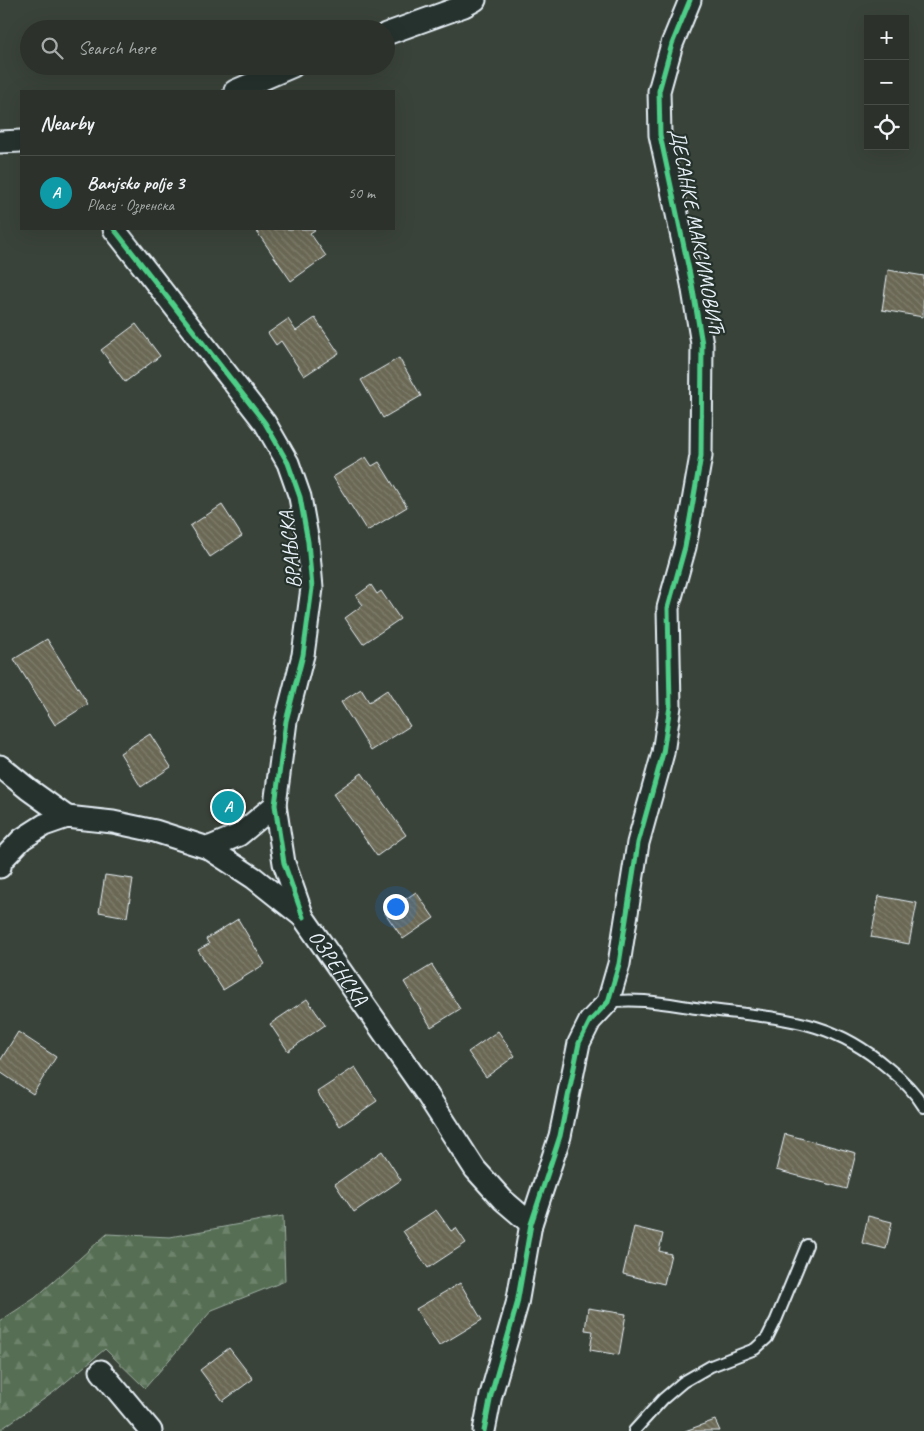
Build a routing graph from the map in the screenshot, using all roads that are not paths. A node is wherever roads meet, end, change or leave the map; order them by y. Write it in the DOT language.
graph roads {
  1 [pos="475,0"];
  2 [pos="690,0"];
  3 [pos="395,31"];
  4 [pos="271,75"];
  5 [pos="237,90"];
  6 [pos="20,141"];
  7 [pos="0,142"];
  8 [pos="115,230"];
  9 [pos="0,766"];
  10 [pos="275,805"];
  11 [pos="67,817"];
  12 [pos="208,848"];
  13 [pos="0,860"];
  14 [pos="303,917"];
  15 [pos="608,1002"];
  16 [pos="924,1107"];
  17 [pos="531,1224"];
  18 [pos="807,1245"];
  19 [pos="101,1371"];
  20 [pos="151,1431"];
  21 [pos="484,1431"];
  22 [pos="634,1431"];
  1 -- 3 [label="street"];
  2 -- 15 [label="street, ДЕСАНКЕ МАКСИМОВИЋ"];
  4 -- 5 [label="street"];
  6 -- 7 [label="street"];
  8 -- 10 [label="street, ВРАЊСКА"];
  9 -- 11 [label="street"];
  10 -- 12 [label="street"];
  10 -- 14 [label="street, ВРАЊСКА"];
  11 -- 12 [label="street, ОЗРЕНСКА"];
  11 -- 13 [label="street, ОЗРЕНСКА"];
  12 -- 14 [label="street, ОЗРЕНСКА"];
  14 -- 17 [label="street, ОЗРЕНСКА"];
  15 -- 16 [label="lane"];
  15 -- 17 [label="street, ДЕСАНКЕ МАКСИМОВИЋ"];
  17 -- 21 [label="street, ДЕСАНКЕ МАКСИМОВИЋ"];
  18 -- 22 [label="lane"];
  19 -- 20 [label="street"];
}
